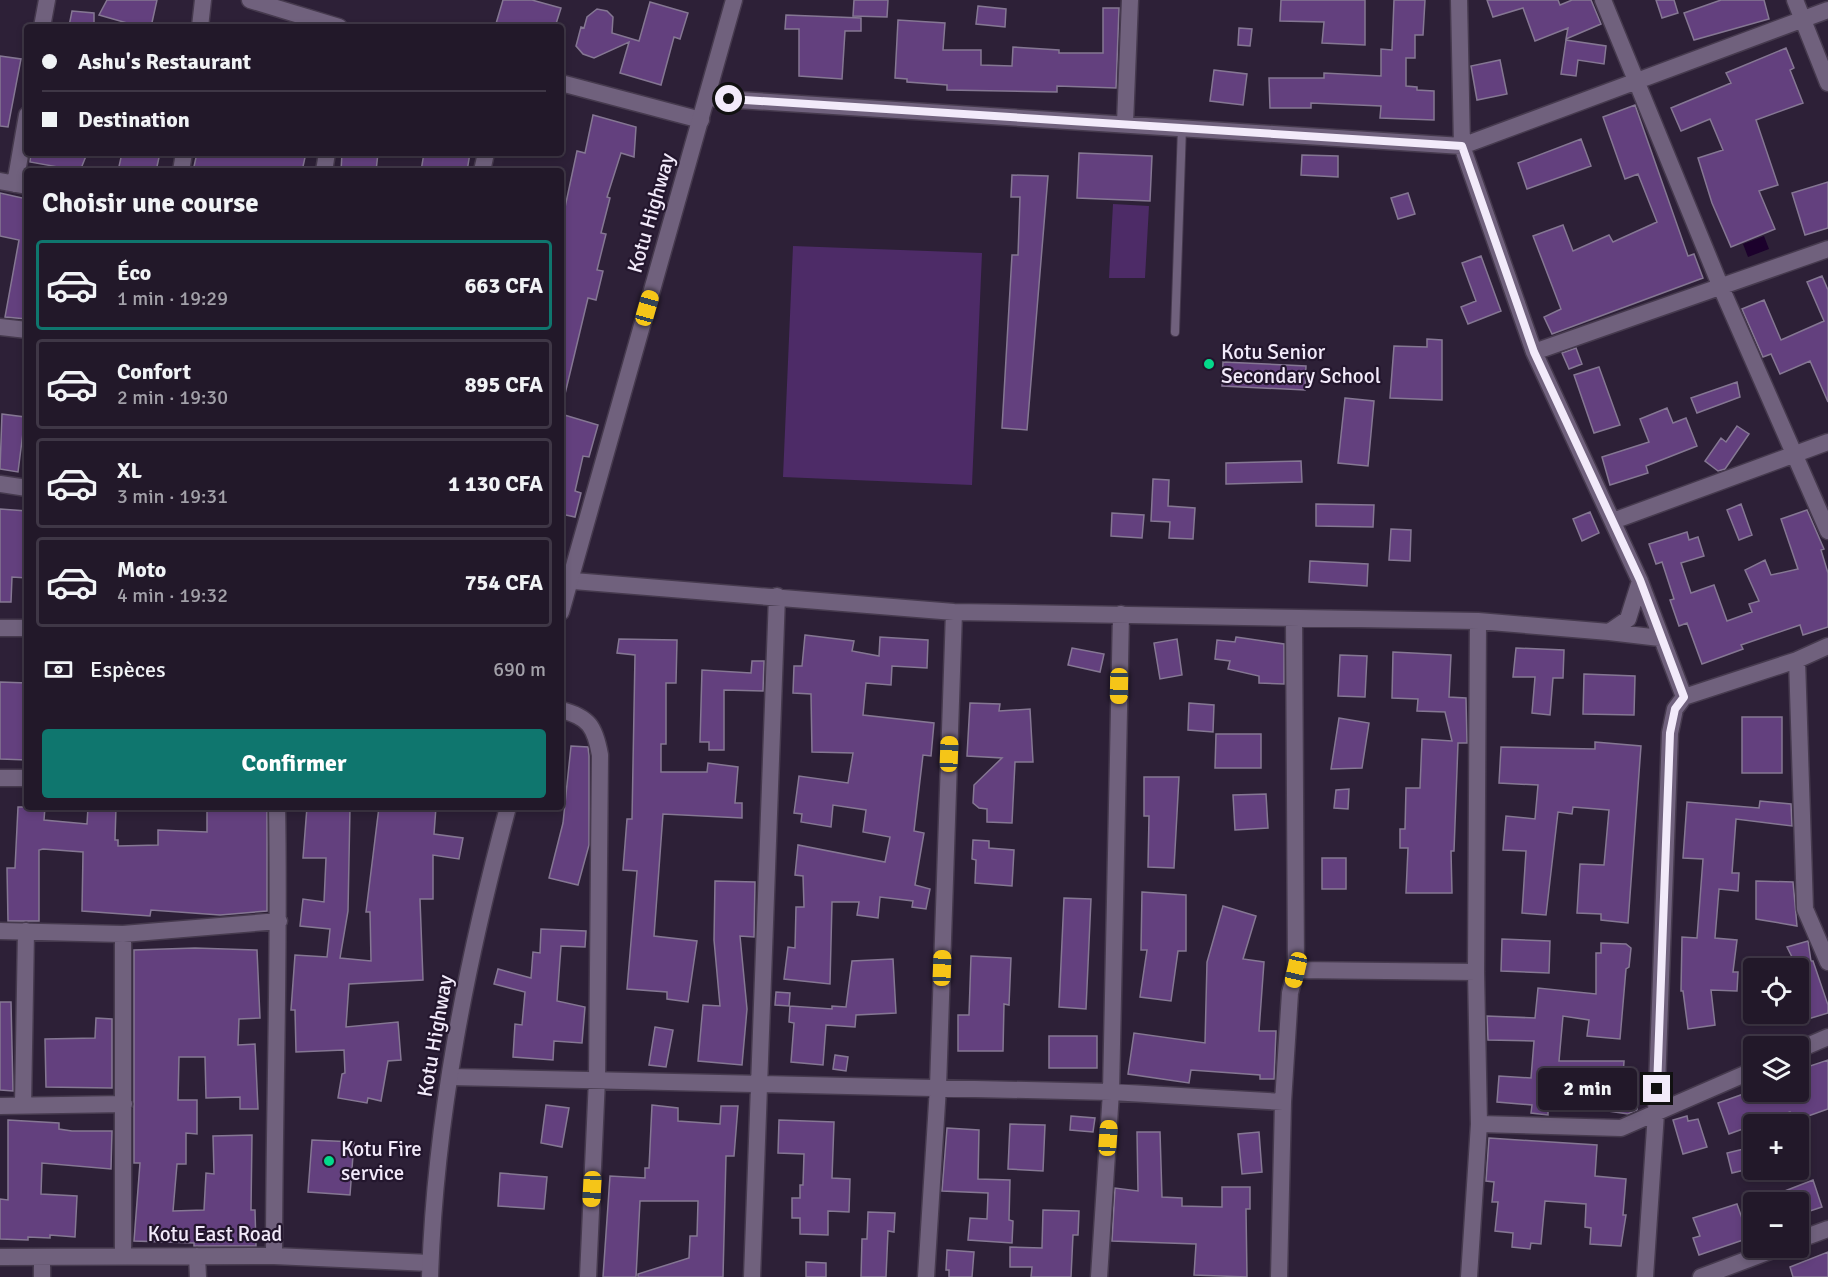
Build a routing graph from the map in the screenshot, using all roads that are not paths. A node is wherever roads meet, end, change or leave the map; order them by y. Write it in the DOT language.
graph roads {
  1 [pos="47,0"];
  2 [pos="203,0"];
  3 [pos="250,0"];
  4 [pos="734,0"];
  5 [pos="1130,0"];
  6 [pos="1459,0"];
  7 [pos="1603,0"];
  8 [pos="1795,0"];
  9 [pos="1828,10"];
  10 [pos="1803,19"];
  11 [pos="43,24"];
  12 [pos="200,24"];
  13 [pos="329,24"];
  14 [pos="1636,83"];
  15 [pos="1828,83"];
  16 [pos="564,84"];
  17 [pos="707,98"];
  18 [pos="701,120"];
  19 [pos="1125,123"];
  20 [pos="1182,127"];
  21 [pos="24,131"];
  22 [pos="1462,146"];
  23 [pos="14,184"];
  24 [pos="1828,249"];
  25 [pos="1720,285"];
  26 [pos="0,327"];
  27 [pos="24,330"];
  28 [pos="1175,332"];
  29 [pos="1534,352"];
  30 [pos="1828,442"];
  31 [pos="1794,455"];
  32 [pos="0,484"];
  33 [pos="24,488"];
  34 [pos="1613,521"];
  35 [pos="1828,531"];
  36 [pos="1640,580"];
  37 [pos="565,581"];
  38 [pos="777,596"];
  39 [pos="954,612"];
  40 [pos="1121,614"];
  41 [pos="1294,619"];
  42 [pos="1478,621"];
  43 [pos="0,628"];
  44 [pos="24,628"];
  45 [pos="1610,632"];
  46 [pos="1660,638"];
  47 [pos="1828,646"];
  48 [pos="1797,660"];
  49 [pos="1684,697"];
  50 [pos="564,711"];
  51 [pos="0,778"];
  52 [pos="24,778"];
  53 [pos="277,810"];
  54 [pos="507,810"];
  55 [pos="279,921"];
  56 [pos="0,931"];
  57 [pos="26,931"];
  58 [pos="123,934"];
  59 [pos="1828,962"];
  60 [pos="1296,970"];
  61 [pos="1476,972"];
  62 [pos="1828,1037"];
  63 [pos="1809,1045"];
  64 [pos="1743,1075"];
  65 [pos="450,1077"];
  66 [pos="597,1079"];
  67 [pos="760,1085"];
  68 [pos="938,1087"];
  69 [pos="1111,1092"];
  70 [pos="1283,1102"];
  71 [pos="124,1104"];
  72 [pos="0,1106"];
  73 [pos="23,1106"];
  74 [pos="1656,1113"];
  75 [pos="1479,1124"];
  76 [pos="1828,1229"];
  77 [pos="1809,1236"];
  78 [pos="123,1256"];
  79 [pos="197,1256"];
  80 [pos="274,1256"];
  81 [pos="0,1257"];
  82 [pos="42,1257"];
  83 [pos="1751,1258"];
  84 [pos="430,1270"];
  85 [pos="42,1277"];
  86 [pos="198,1277"];
  87 [pos="588,1277"];
  88 [pos="752,1277"];
  89 [pos="926,1277"];
  90 [pos="1099,1277"];
  91 [pos="1279,1277"];
  92 [pos="1469,1277"];
  93 [pos="1645,1277"];
  94 [pos="1701,1277"];
  1 -- 11 [label="street"];
  2 -- 12 [label="street"];
  3 -- 13 [label="street"];
  4 -- 17 [label="street, Kotu Highway"];
  5 -- 19 [label="street"];
  6 -- 22 [label="street"];
  7 -- 14 [label="street"];
  8 -- 10 [label="street"];
  9 -- 10 [label="street"];
  10 -- 14 [label="street"];
  10 -- 15 [label="street"];
  14 -- 22 [label="street"];
  14 -- 25 [label="street"];
  16 -- 18 [label="street"];
  17 -- 18 [label="street, Kotu Highway"];
  17 -- 19 [label="street"];
  18 -- 37 [label="street, Kotu Highway"];
  19 -- 20 [label="street"];
  20 -- 22 [label="street"];
  20 -- 28 [label="lane"];
  21 -- 23 [label="street"];
  22 -- 29 [label="street"];
  24 -- 25 [label="street"];
  25 -- 29 [label="street"];
  25 -- 31 [label="street"];
  26 -- 27 [label="street"];
  29 -- 34 [label="street"];
  30 -- 31 [label="street"];
  31 -- 34 [label="street"];
  31 -- 35 [label="street"];
  32 -- 33 [label="street"];
  34 -- 36 [label="street"];
  36 -- 45 [label="street"];
  36 -- 46 [label="street"];
  37 -- 38 [label="street"];
  38 -- 39 [label="street"];
  38 -- 67 [label="street"];
  39 -- 40 [label="street"];
  39 -- 68 [label="street"];
  40 -- 41 [label="street"];
  40 -- 69 [label="street"];
  41 -- 42 [label="street"];
  41 -- 60 [label="street"];
  42 -- 45 [label="street"];
  42 -- 61 [label="street"];
  43 -- 44 [label="street"];
  45 -- 46 [label="street"];
  46 -- 49 [label="street"];
  47 -- 48 [label="street"];
  48 -- 49 [label="street"];
  48 -- 59 [label="street"];
  49 -- 74 [label="street"];
  50 -- 66 [label="street"];
  51 -- 52 [label="street"];
  53 -- 55 [label="street"];
  54 -- 65 [label="street, Kotu Highway"];
  55 -- 58 [label="street"];
  55 -- 80 [label="street"];
  56 -- 57 [label="street"];
  57 -- 58 [label="street"];
  57 -- 73 [label="street"];
  58 -- 71 [label="street"];
  60 -- 61 [label="street"];
  60 -- 70 [label="street"];
  61 -- 75 [label="street"];
  62 -- 63 [label="street"];
  64 -- 74 [label="street"];
  65 -- 66 [label="street"];
  65 -- 84 [label="street, Kotu Highway"];
  66 -- 67 [label="street"];
  66 -- 87 [label="street"];
  67 -- 68 [label="street"];
  67 -- 88 [label="street"];
  68 -- 69 [label="street"];
  68 -- 89 [label="street"];
  69 -- 70 [label="street"];
  69 -- 90 [label="street"];
  70 -- 91 [label="street"];
  71 -- 73 [label="street"];
  71 -- 78 [label="street"];
  72 -- 73 [label="street"];
  74 -- 75 [label="street"];
  74 -- 93 [label="street"];
  75 -- 92 [label="street"];
  76 -- 77 [label="street"];
  78 -- 79 [label="street, Kotu East Road"];
  78 -- 82 [label="street, Kotu East Road"];
  79 -- 80 [label="street, Kotu East Road"];
  79 -- 86 [label="street"];
  80 -- 84 [label="street, Kotu East Road"];
  81 -- 82 [label="street, Kotu East Road"];
  82 -- 85 [label="street"];
  83 -- 94 [label="street"];
}
